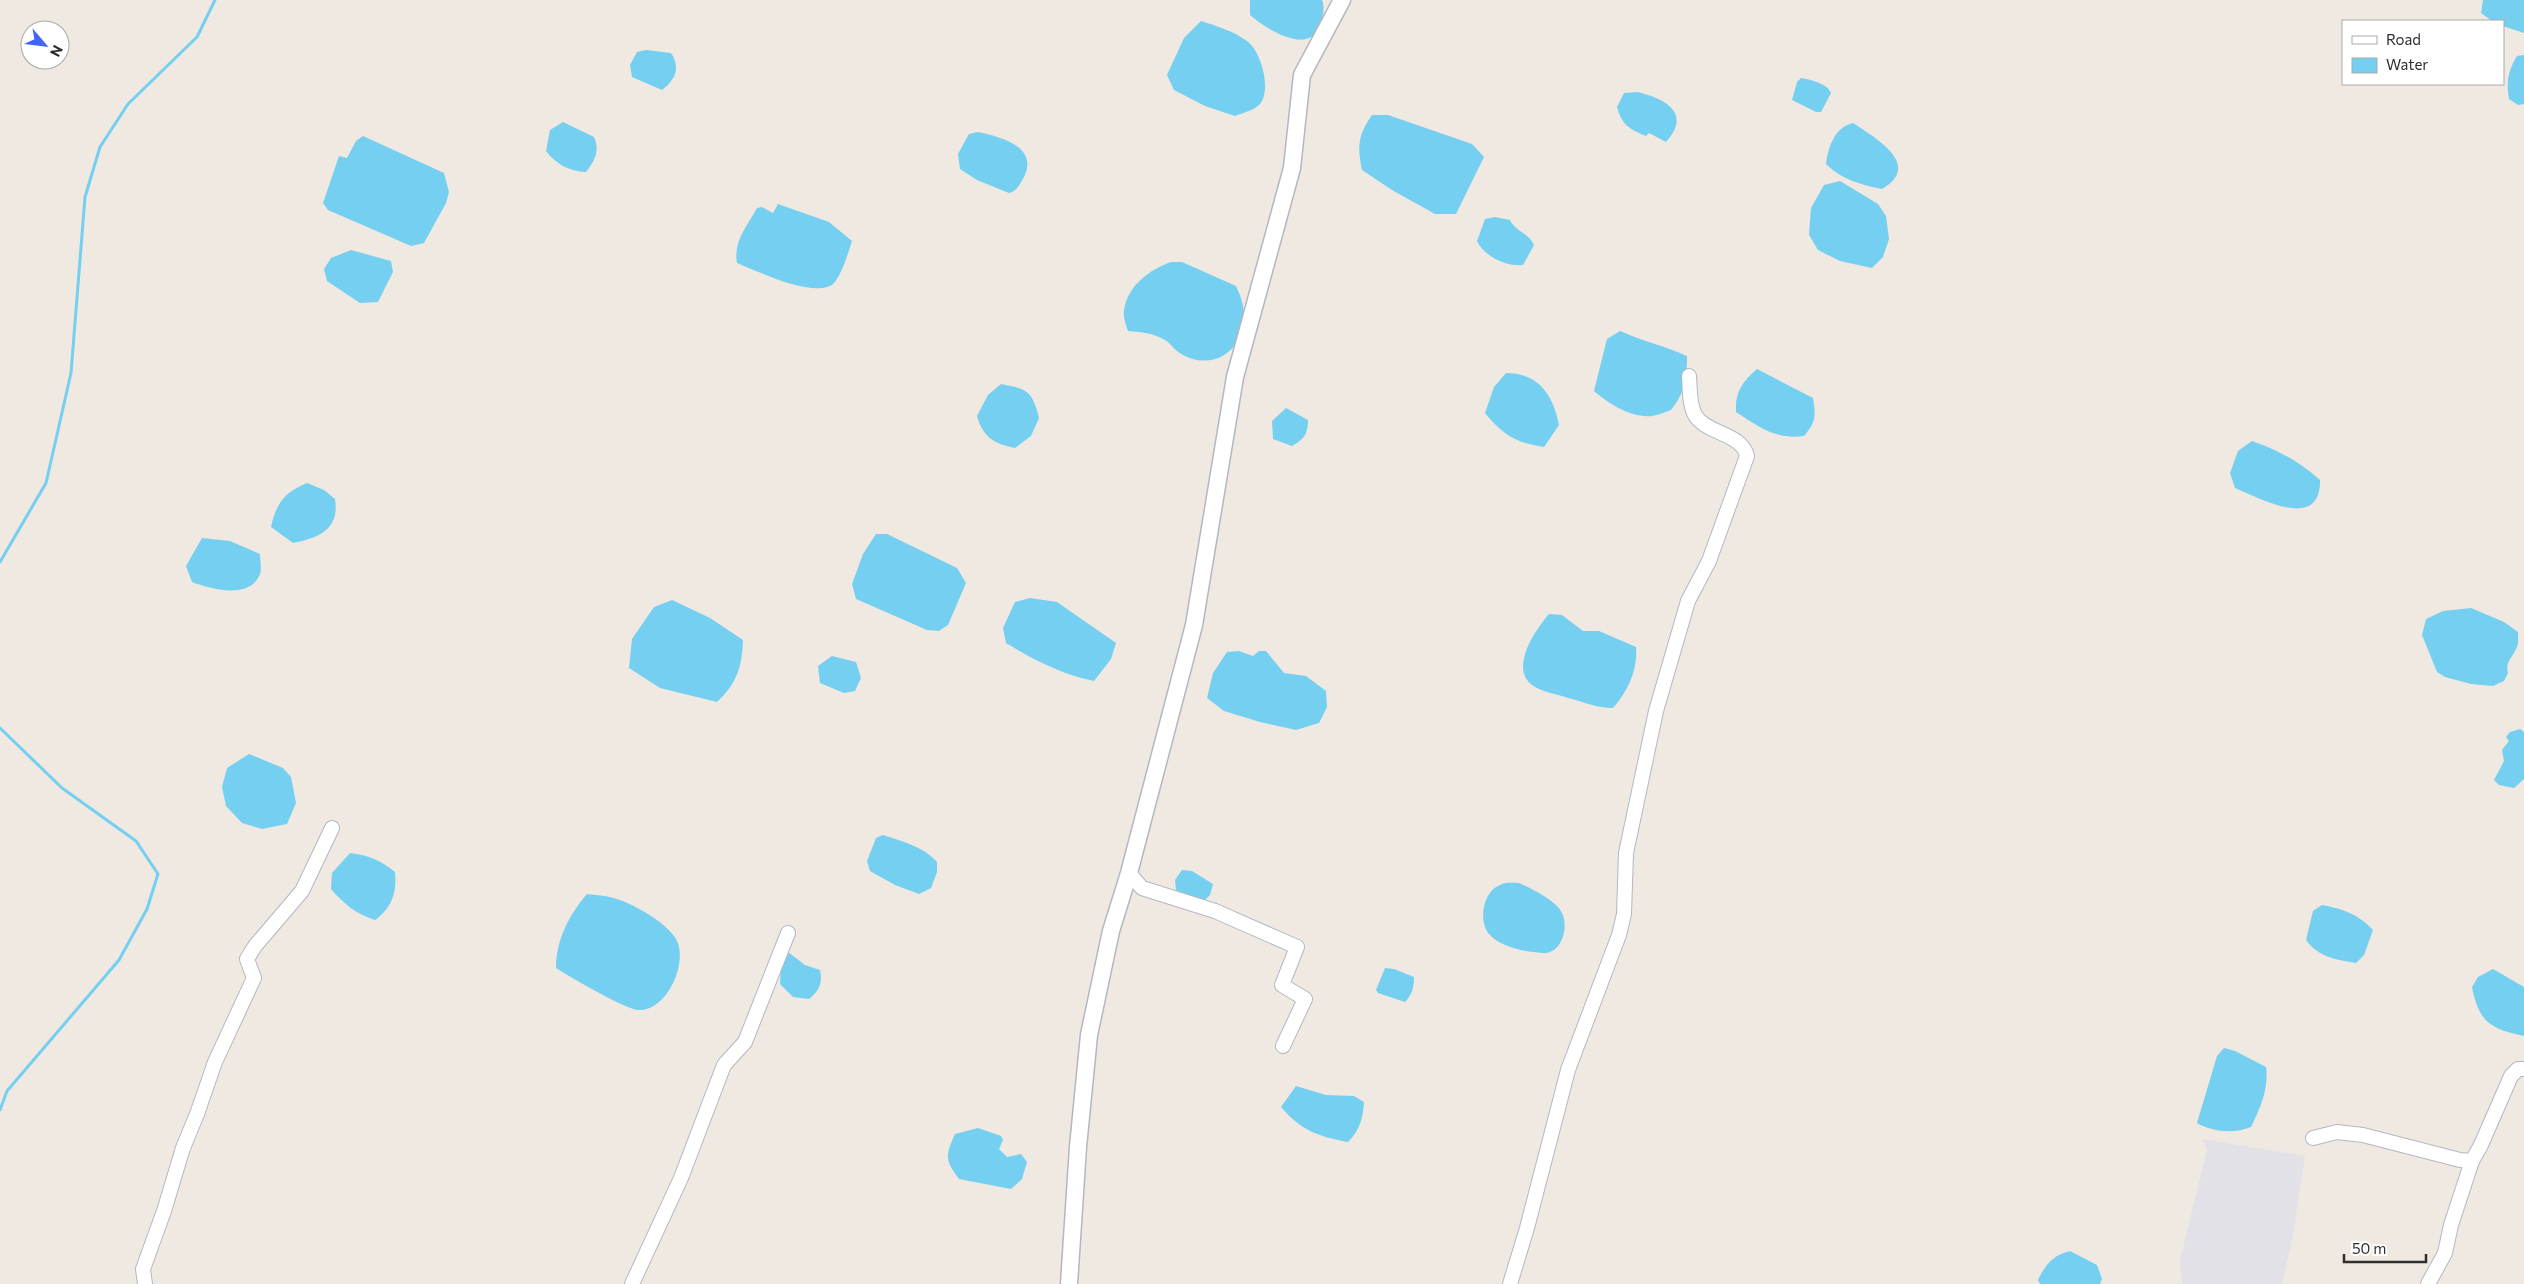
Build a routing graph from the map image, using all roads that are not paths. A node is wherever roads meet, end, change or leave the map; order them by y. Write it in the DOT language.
graph roads {
  1 [pos="1342,0"];
  2 [pos="1690,376"];
  3 [pos="332,828"];
  4 [pos="1129,873"];
  5 [pos="788,933"];
  6 [pos="1283,1046"];
  7 [pos="2524,1069"];
  8 [pos="2313,1138"];
  9 [pos="2472,1161"];
  10 [pos="145,1284"];
  11 [pos="632,1284"];
  12 [pos="1069,1284"];
  13 [pos="1510,1284"];
  14 [pos="2428,1284"];
  1 -- 4 [label="street"];
  2 -- 13 [label="street"];
  3 -- 10 [label="street"];
  4 -- 6 [label="street"];
  4 -- 12 [label="street"];
  5 -- 11 [label="street"];
  7 -- 9 [label="street"];
  8 -- 9 [label="street"];
  9 -- 14 [label="street"];
}
